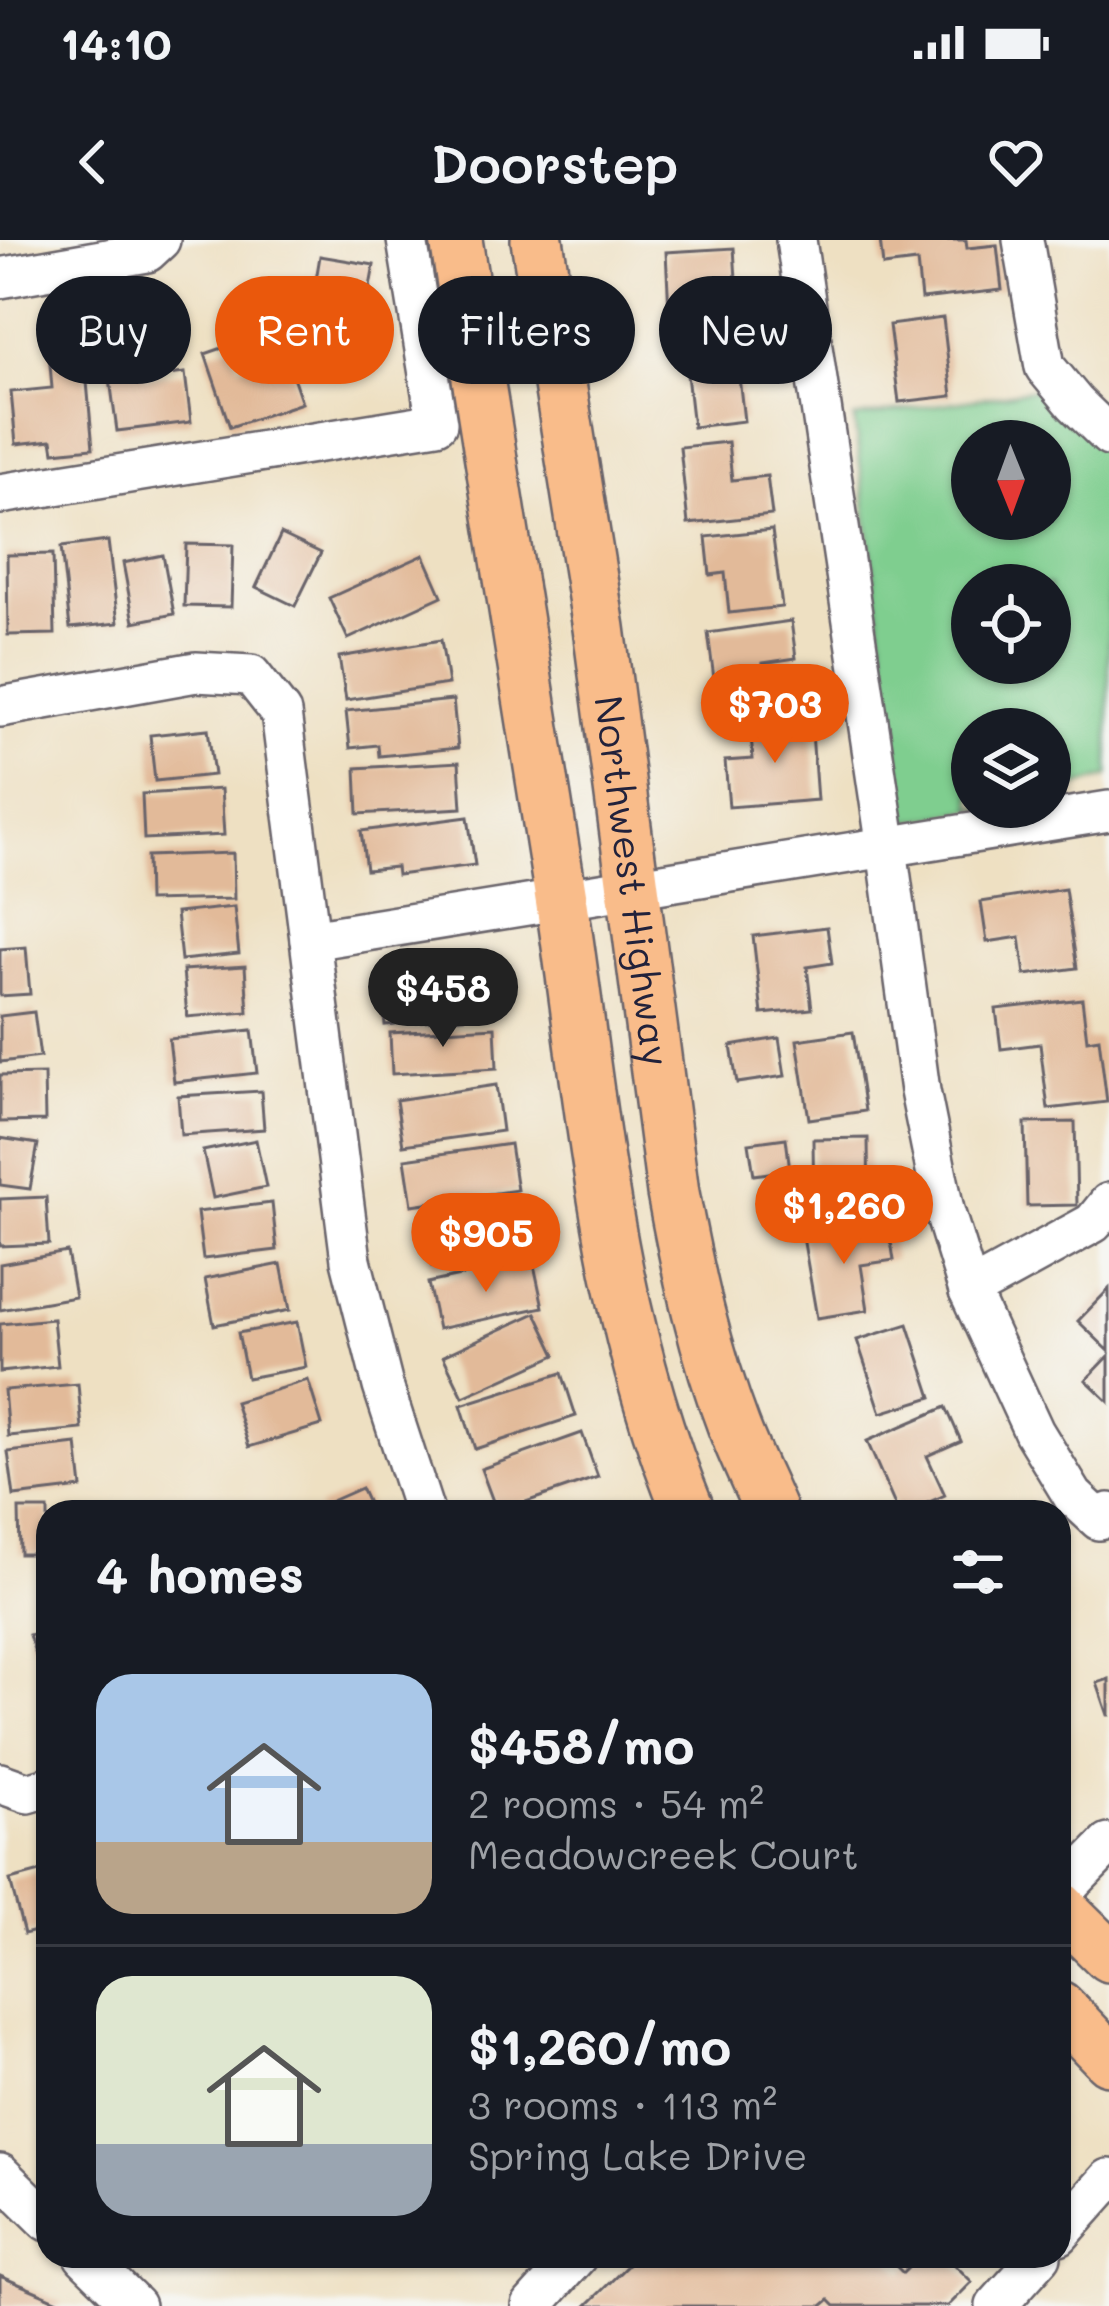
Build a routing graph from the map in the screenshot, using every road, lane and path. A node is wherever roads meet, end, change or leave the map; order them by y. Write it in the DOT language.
graph roads {
  1 [pos="407,240"];
  2 [pos="456,240"];
  3 [pos="537,240"];
  4 [pos="796,240"];
  5 [pos="1022,240"];
  6 [pos="153,246"];
  7 [pos="0,278"];
  8 [pos="1109,436"];
  9 [pos="0,494"];
  10 [pos="0,707"];
  11 [pos="1109,811"];
  12 [pos="887,848"];
  13 [pos="632,887"];
  14 [pos="561,899"];
  15 [pos="310,940"];
  16 [pos="1109,1203"];
  17 [pos="969,1291"];
  18 [pos="420,1500"];
  19 [pos="684,1500"];
  20 [pos="766,1500"];
  21 [pos="1104,1517"];
  22 [pos="0,1783"];
  23 [pos="36,1790"];
  24 [pos="1109,1844"];
  25 [pos="1071,1883"];
  26 [pos="1071,1919"];
  27 [pos="1109,1956"];
  28 [pos="1071,2019"];
  29 [pos="1109,2059"];
  30 [pos="0,2174"];
  31 [pos="1109,2179"];
  32 [pos="36,2209"];
  33 [pos="1071,2222"];
  34 [pos="96,2268"];
  35 [pos="566,2268"];
  36 [pos="1030,2268"];
  37 [pos="135,2306"];
  38 [pos="532,2306"];
  39 [pos="996,2306"];
  1 -- 9 [label="street"];
  2 -- 14 [label="main road, Northwest Highway"];
  3 -- 13 [label="main road, Northwest Highway"];
  4 -- 12 [label="street"];
  5 -- 8 [label="street"];
  6 -- 7 [label="street"];
  10 -- 15 [label="street"];
  11 -- 12 [label="street"];
  12 -- 13 [label="street"];
  12 -- 17 [label="street"];
  13 -- 14 [label="street"];
  13 -- 20 [label="main road, Northwest Highway"];
  14 -- 15 [label="street"];
  14 -- 19 [label="main road, Northwest Highway"];
  15 -- 18 [label="street"];
  16 -- 17 [label="street"];
  17 -- 21 [label="street"];
  22 -- 23 [label="street"];
  24 -- 25 [label="street"];
  26 -- 27 [label="main road"];
  28 -- 29 [label="main road"];
  30 -- 32 [label="street"];
  31 -- 33 [label="street"];
  34 -- 37 [label="street"];
  35 -- 38 [label="street"];
  36 -- 39 [label="street"];
}
